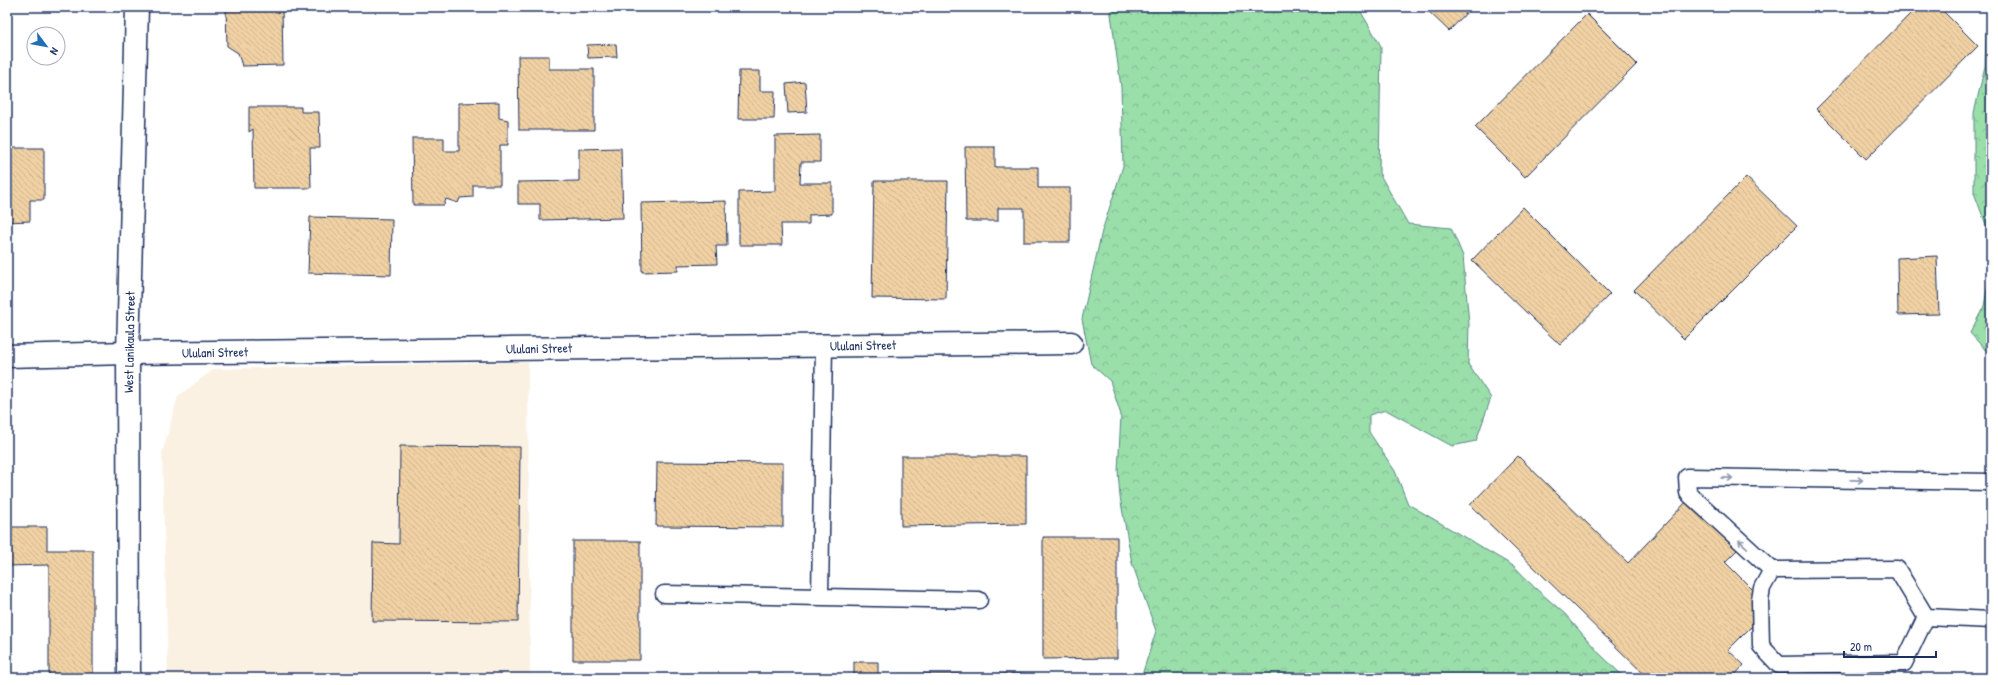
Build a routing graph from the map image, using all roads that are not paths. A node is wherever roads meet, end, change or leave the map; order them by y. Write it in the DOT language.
graph roads {
  1 [pos="137,7"];
  2 [pos="1071,342"];
  3 [pos="824,345"];
  4 [pos="128,353"];
  5 [pos="7,356"];
  6 [pos="1991,482"];
  7 [pos="1772,570"];
  8 [pos="664,594"];
  9 [pos="820,597"];
  10 [pos="979,600"];
  11 [pos="1926,617"];
  12 [pos="1991,620"];
  13 [pos="130,678"];
  1 -- 4 [label="street, West Lanikaula Street"];
  2 -- 3 [label="street, Ululani Street"];
  3 -- 4 [label="street, Ululani Street"];
  3 -- 9 [label="lane"];
  4 -- 5 [label="street, Ululani Street"];
  4 -- 13 [label="street, West Lanikaula Street"];
  7 -- 6 [label="lane, one-way"];
  7 -- 11 [label="lane"];
  7 -- 11 [label="lane"];
  8 -- 9 [label="lane"];
  9 -- 10 [label="lane"];
  11 -- 12 [label="lane"];
}
